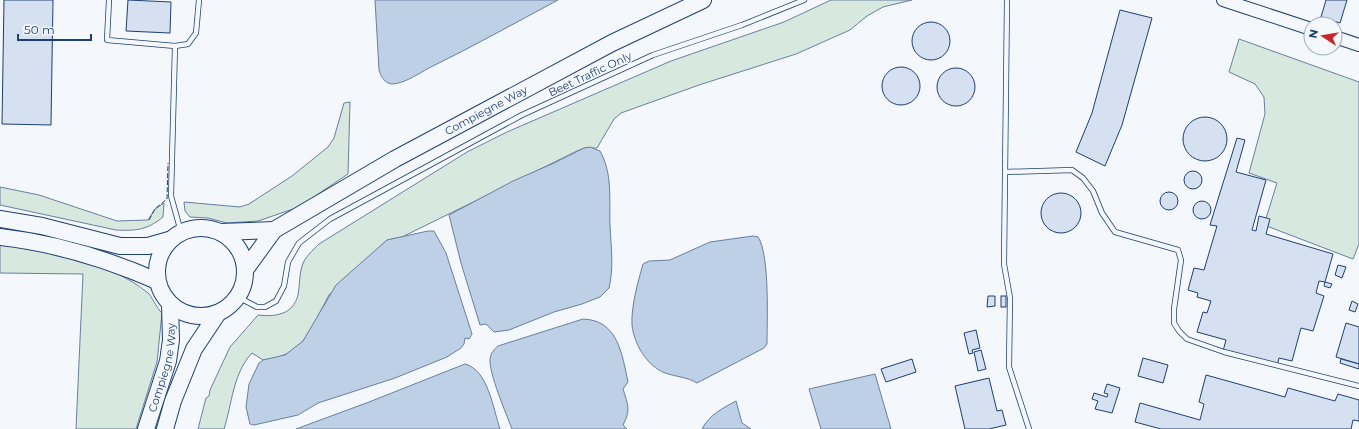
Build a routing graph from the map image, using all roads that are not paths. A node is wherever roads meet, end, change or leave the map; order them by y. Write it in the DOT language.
graph roads {
  1 [pos="110,0"];
  2 [pos="199,0"];
  3 [pos="703,0"];
  4 [pos="804,0"];
  5 [pos="1007,0"];
  6 [pos="1223,0"];
  7 [pos="1303,26"];
  8 [pos="1343,40"];
  9 [pos="1359,45"];
  10 [pos="175,46"];
  11 [pos="1005,172"];
  12 [pos="0,219"];
  13 [pos="274,230"];
  14 [pos="220,232"];
  15 [pos="175,236"];
  16 [pos="0,237"];
  17 [pos="245,270"];
  18 [pos="157,282"];
  19 [pos="238,297"];
  20 [pos="170,304"];
  21 [pos="218,313"];
  22 [pos="1359,386"];
  23 [pos="146,429"];
  24 [pos="165,429"];
  25 [pos="1029,429"];
  1 -- 10 [label="lane"];
  2 -- 10 [label="lane"];
  3 -- 13 [label="highway, Compiegne Way"];
  4 -- 19 [label="lane, Beet Traffic Only"];
  5 -- 11 [label="lane"];
  6 -- 7 [label="street"];
  8 -- 9 [label="street"];
  10 -- 15 [label="lane"];
  11 -- 22 [label="lane"];
  11 -- 25 [label="lane"];
  12 -- 15 [label="highway"];
  13 -- 14 [label="highway, Compiegne Way"];
  13 -- 17 [label="highway, Compiegne Way"];
  14 -- 15 [label="highway"];
  14 -- 17 [label="highway"];
  15 -- 18 [label="highway"];
  16 -- 18 [label="highway"];
  17 -- 19 [label="highway"];
  18 -- 20 [label="highway"];
  19 -- 21 [label="highway"];
  20 -- 21 [label="highway"];
  20 -- 23 [label="highway, Compiegne Way"];
  21 -- 24 [label="highway, Compiegne Way"];
}
